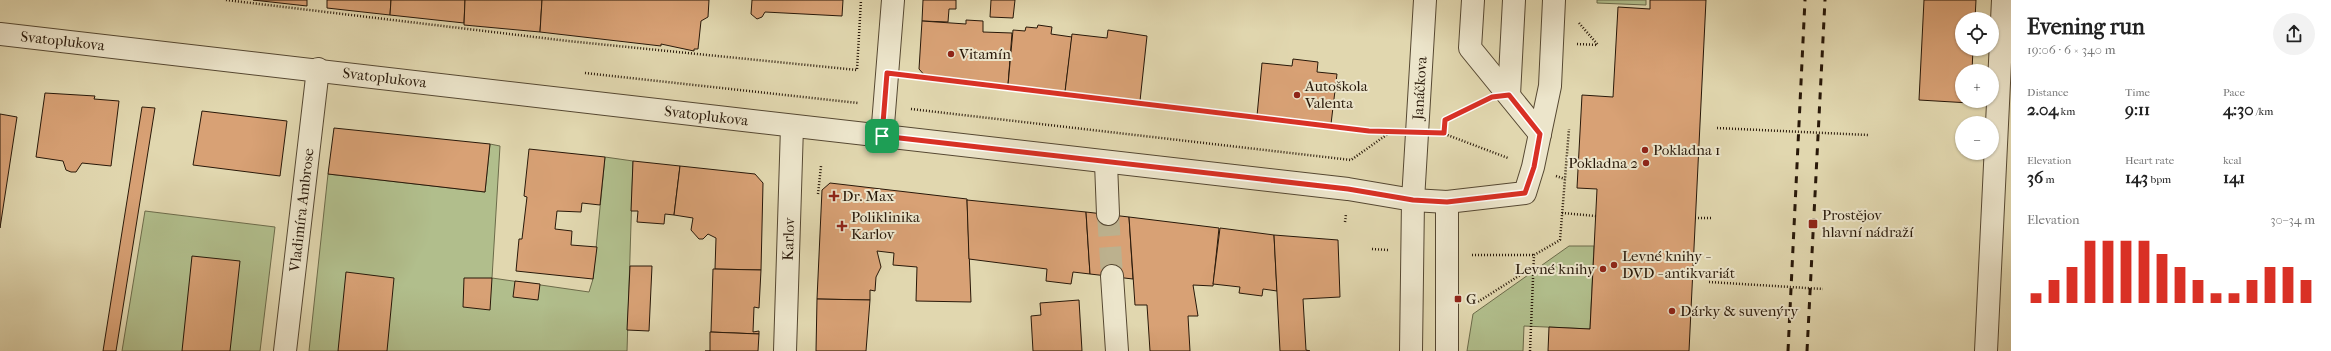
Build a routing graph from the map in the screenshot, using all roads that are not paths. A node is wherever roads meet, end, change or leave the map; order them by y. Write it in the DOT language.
graph roads {
  1 [pos="893,0"];
  2 [pos="1425,0"];
  3 [pos="1473,0"];
  4 [pos="1514,0"];
  5 [pos="1554,0"];
  6 [pos="2003,0"];
  7 [pos="0,34"];
  8 [pos="318,69"];
  9 [pos="1509,95"];
  10 [pos="792,127"];
  11 [pos="1540,134"];
  12 [pos="882,136"];
  13 [pos="1106,163"];
  14 [pos="1413,200"];
  15 [pos="1447,202"];
  16 [pos="1108,214"];
  17 [pos="1112,276"];
  18 [pos="285,351"];
  19 [pos="785,351"];
  20 [pos="1117,351"];
  21 [pos="1411,351"];
  22 [pos="1447,351"];
  23 [pos="1986,351"];
  1 -- 12 [label="street"];
  2 -- 14 [label="street, Janáčkova"];
  3 -- 9 [label="street"];
  4 -- 9 [label="street"];
  5 -- 11 [label="street"];
  6 -- 23 [label="street"];
  7 -- 8 [label="street, Svatoplukova"];
  8 -- 10 [label="street, Svatoplukova"];
  8 -- 18 [label="street, Vladimíra Ambrose"];
  9 -- 11 [label="street"];
  10 -- 12 [label="street, Svatoplukova"];
  10 -- 19 [label="street, Karlov"];
  11 -- 15 [label="street"];
  12 -- 13 [label="street, Svatoplukova"];
  13 -- 14 [label="street, Svatoplukova"];
  13 -- 16 [label="street"];
  14 -- 15 [label="street"];
  14 -- 21 [label="street, Janáčkova"];
  15 -- 22 [label="street"];
  17 -- 20 [label="street"];
}
